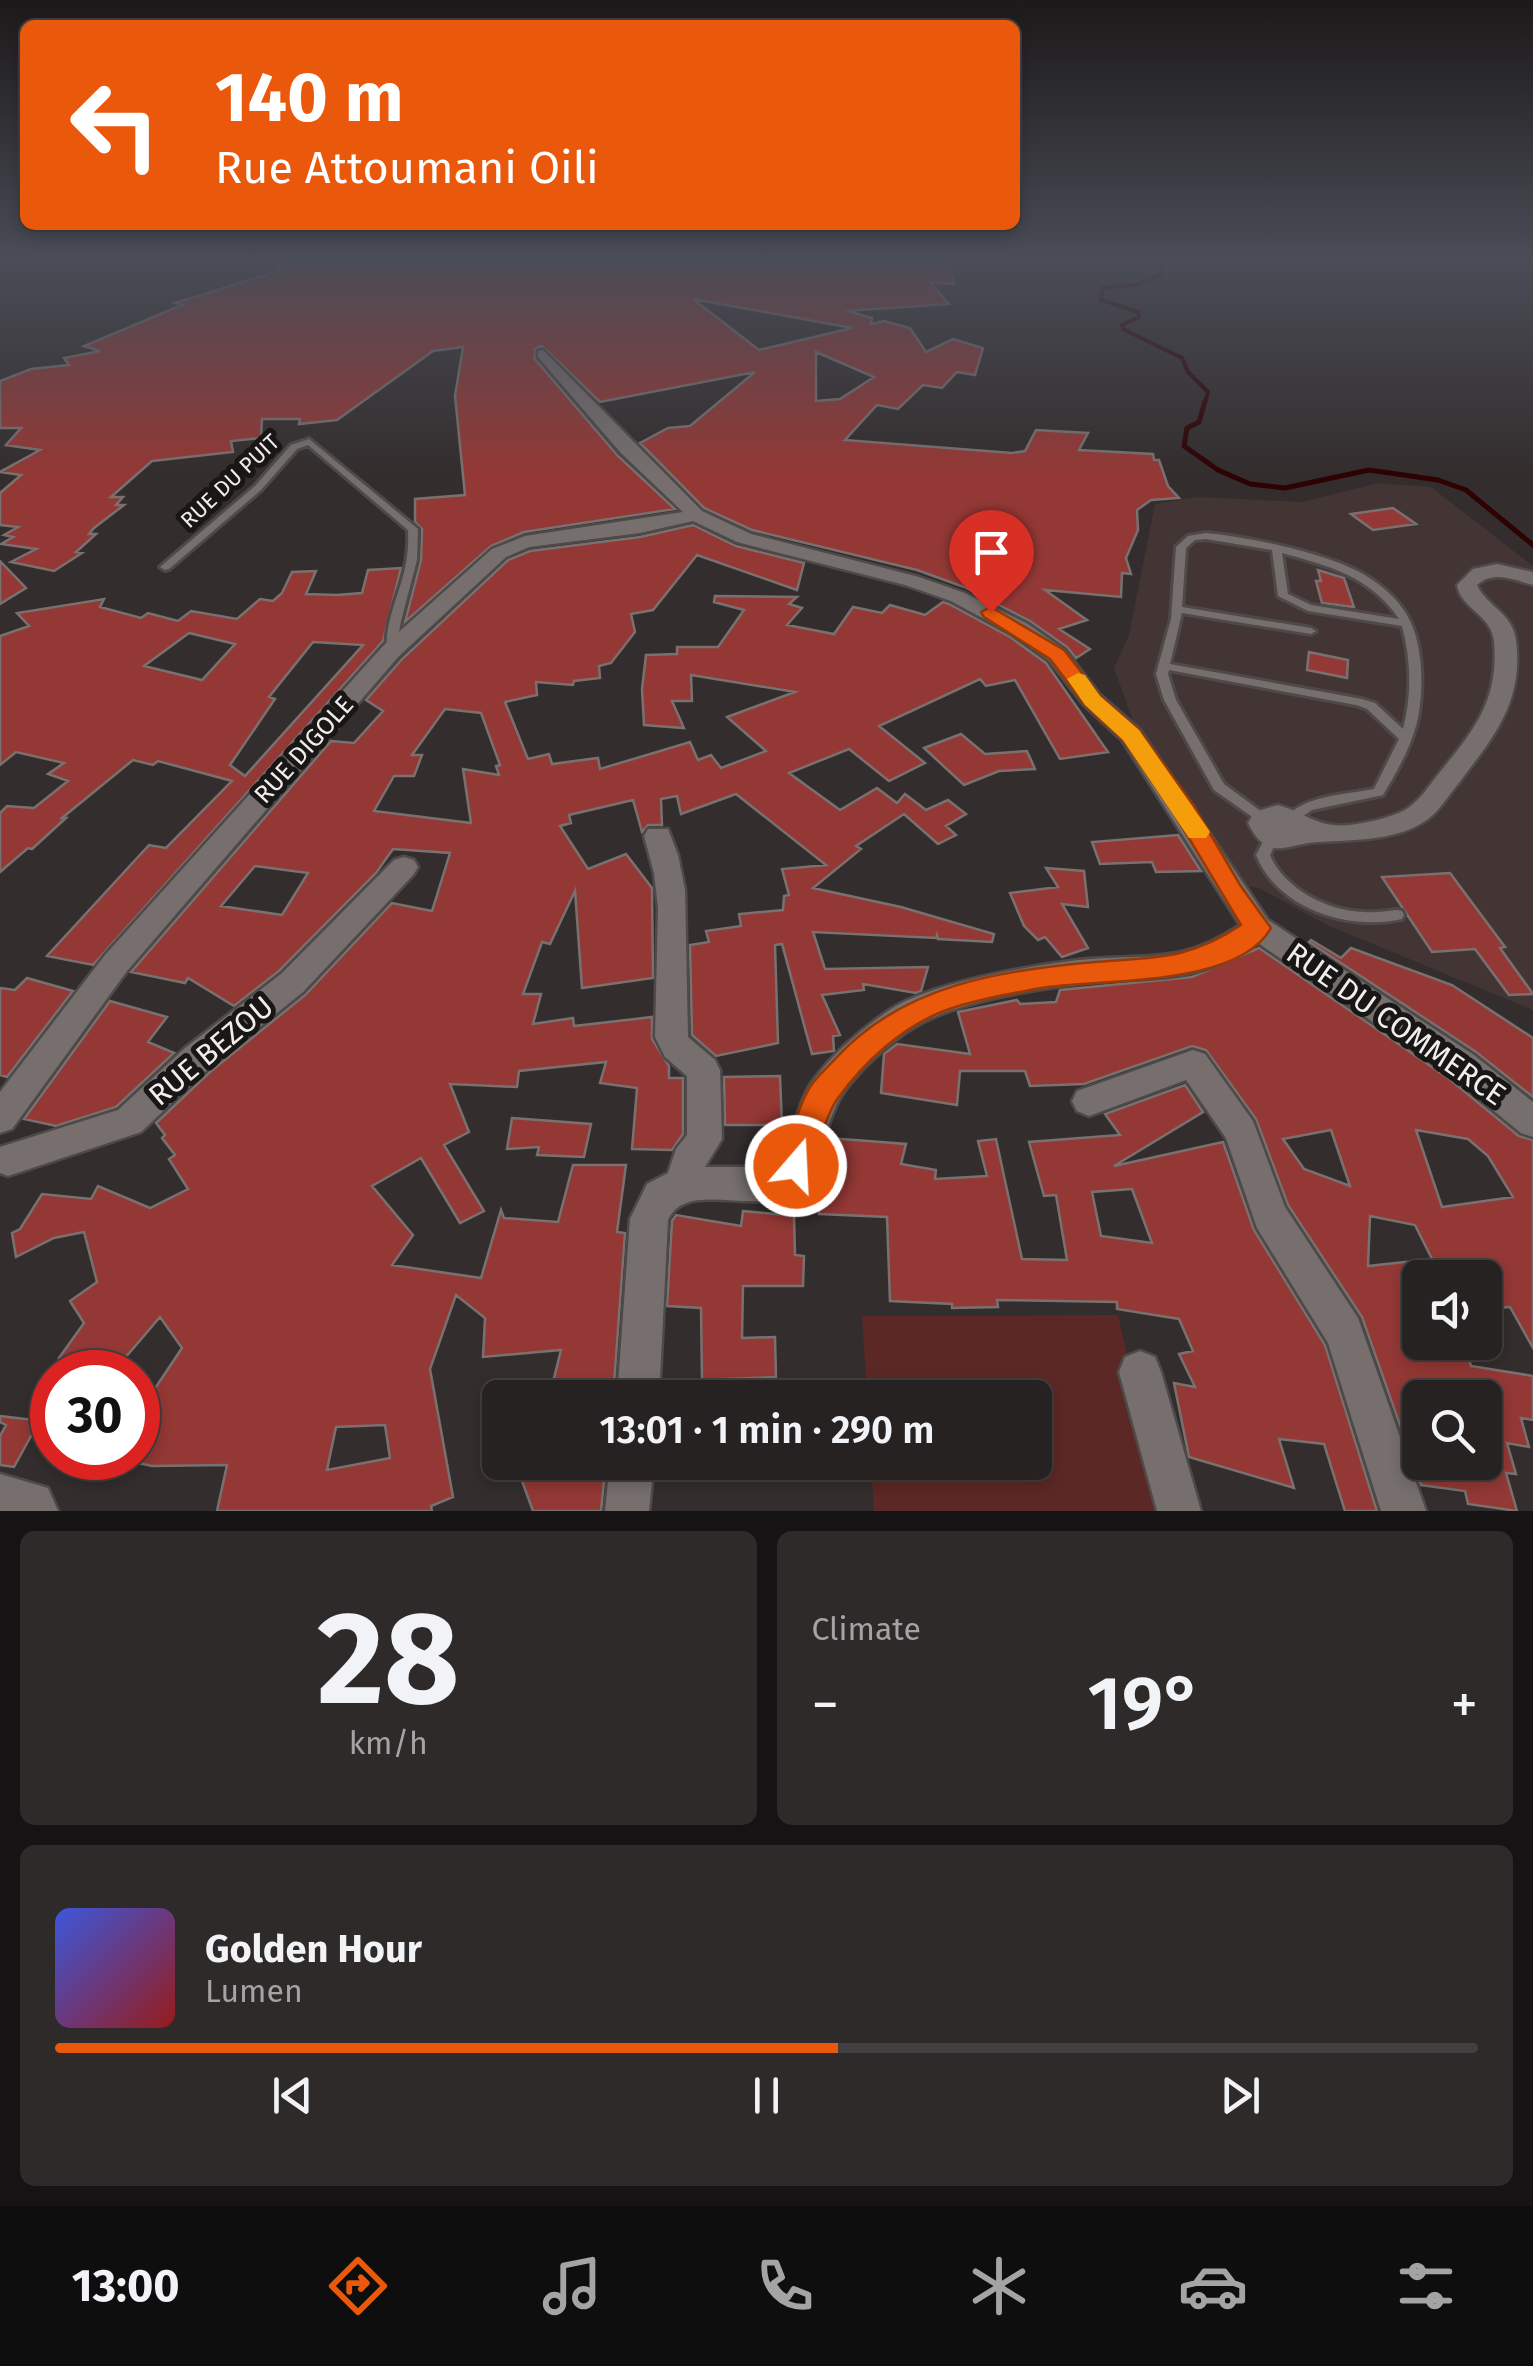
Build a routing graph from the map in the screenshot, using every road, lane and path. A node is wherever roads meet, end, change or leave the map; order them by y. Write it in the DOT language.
graph roads {
  1 [pos="543,354"];
  2 [pos="695,515"];
  3 [pos="1278,550"];
  4 [pos="165,568"];
  5 [pos="1533,579"];
  6 [pos="1177,608"];
  7 [pos="1406,623"];
  8 [pos="1311,631"];
  9 [pos="391,651"];
  10 [pos="1163,666"];
  11 [pos="1406,738"];
  12 [pos="1282,826"];
  13 [pos="658,836"];
  14 [pos="393,878"];
  15 [pos="1396,916"];
  16 [pos="1258,928"];
  17 [pos="1089,1100"];
  18 [pos="0,1118"];
  19 [pos="1533,1122"];
  20 [pos="2,1165"];
  21 [pos="683,1183"];
  22 [pos="1140,1372"];
  23 [pos="639,1380"];
  24 [pos="631,1480"];
  25 [pos="0,1496"];
  26 [pos="36,1511"];
  27 [pos="628,1511"];
  28 [pos="1179,1511"];
  29 [pos="1404,1511"];
  1 -- 2 [label="street"];
  2 -- 9 [label="street, RUE DIGOLE"];
  2 -- 16 [label="street, RUE DU COMMERCE"];
  3 -- 6 [label="lane"];
  3 -- 7 [label="lane"];
  3 -- 7 [label="lane"];
  4 -- 9 [label="lane, RUE DU PUIT"];
  5 -- 12 [label="street"];
  6 -- 8 [label="lane"];
  6 -- 10 [label="lane"];
  7 -- 11 [label="lane"];
  9 -- 18 [label="street, RUE DIGOLE"];
  10 -- 11 [label="lane"];
  10 -- 12 [label="lane"];
  11 -- 12 [label="lane"];
  12 -- 15 [label="lane"];
  13 -- 21 [label="street"];
  14 -- 20 [label="street, RUE BEZOU"];
  16 -- 19 [label="street, RUE DU COMMERCE"];
  16 -- 21 [label="street"];
  17 -- 29 [label="street"];
  21 -- 23 [label="street"];
  22 -- 28 [label="street"];
  24 -- 27 [label="street"];
  25 -- 26 [label="street"];
}
